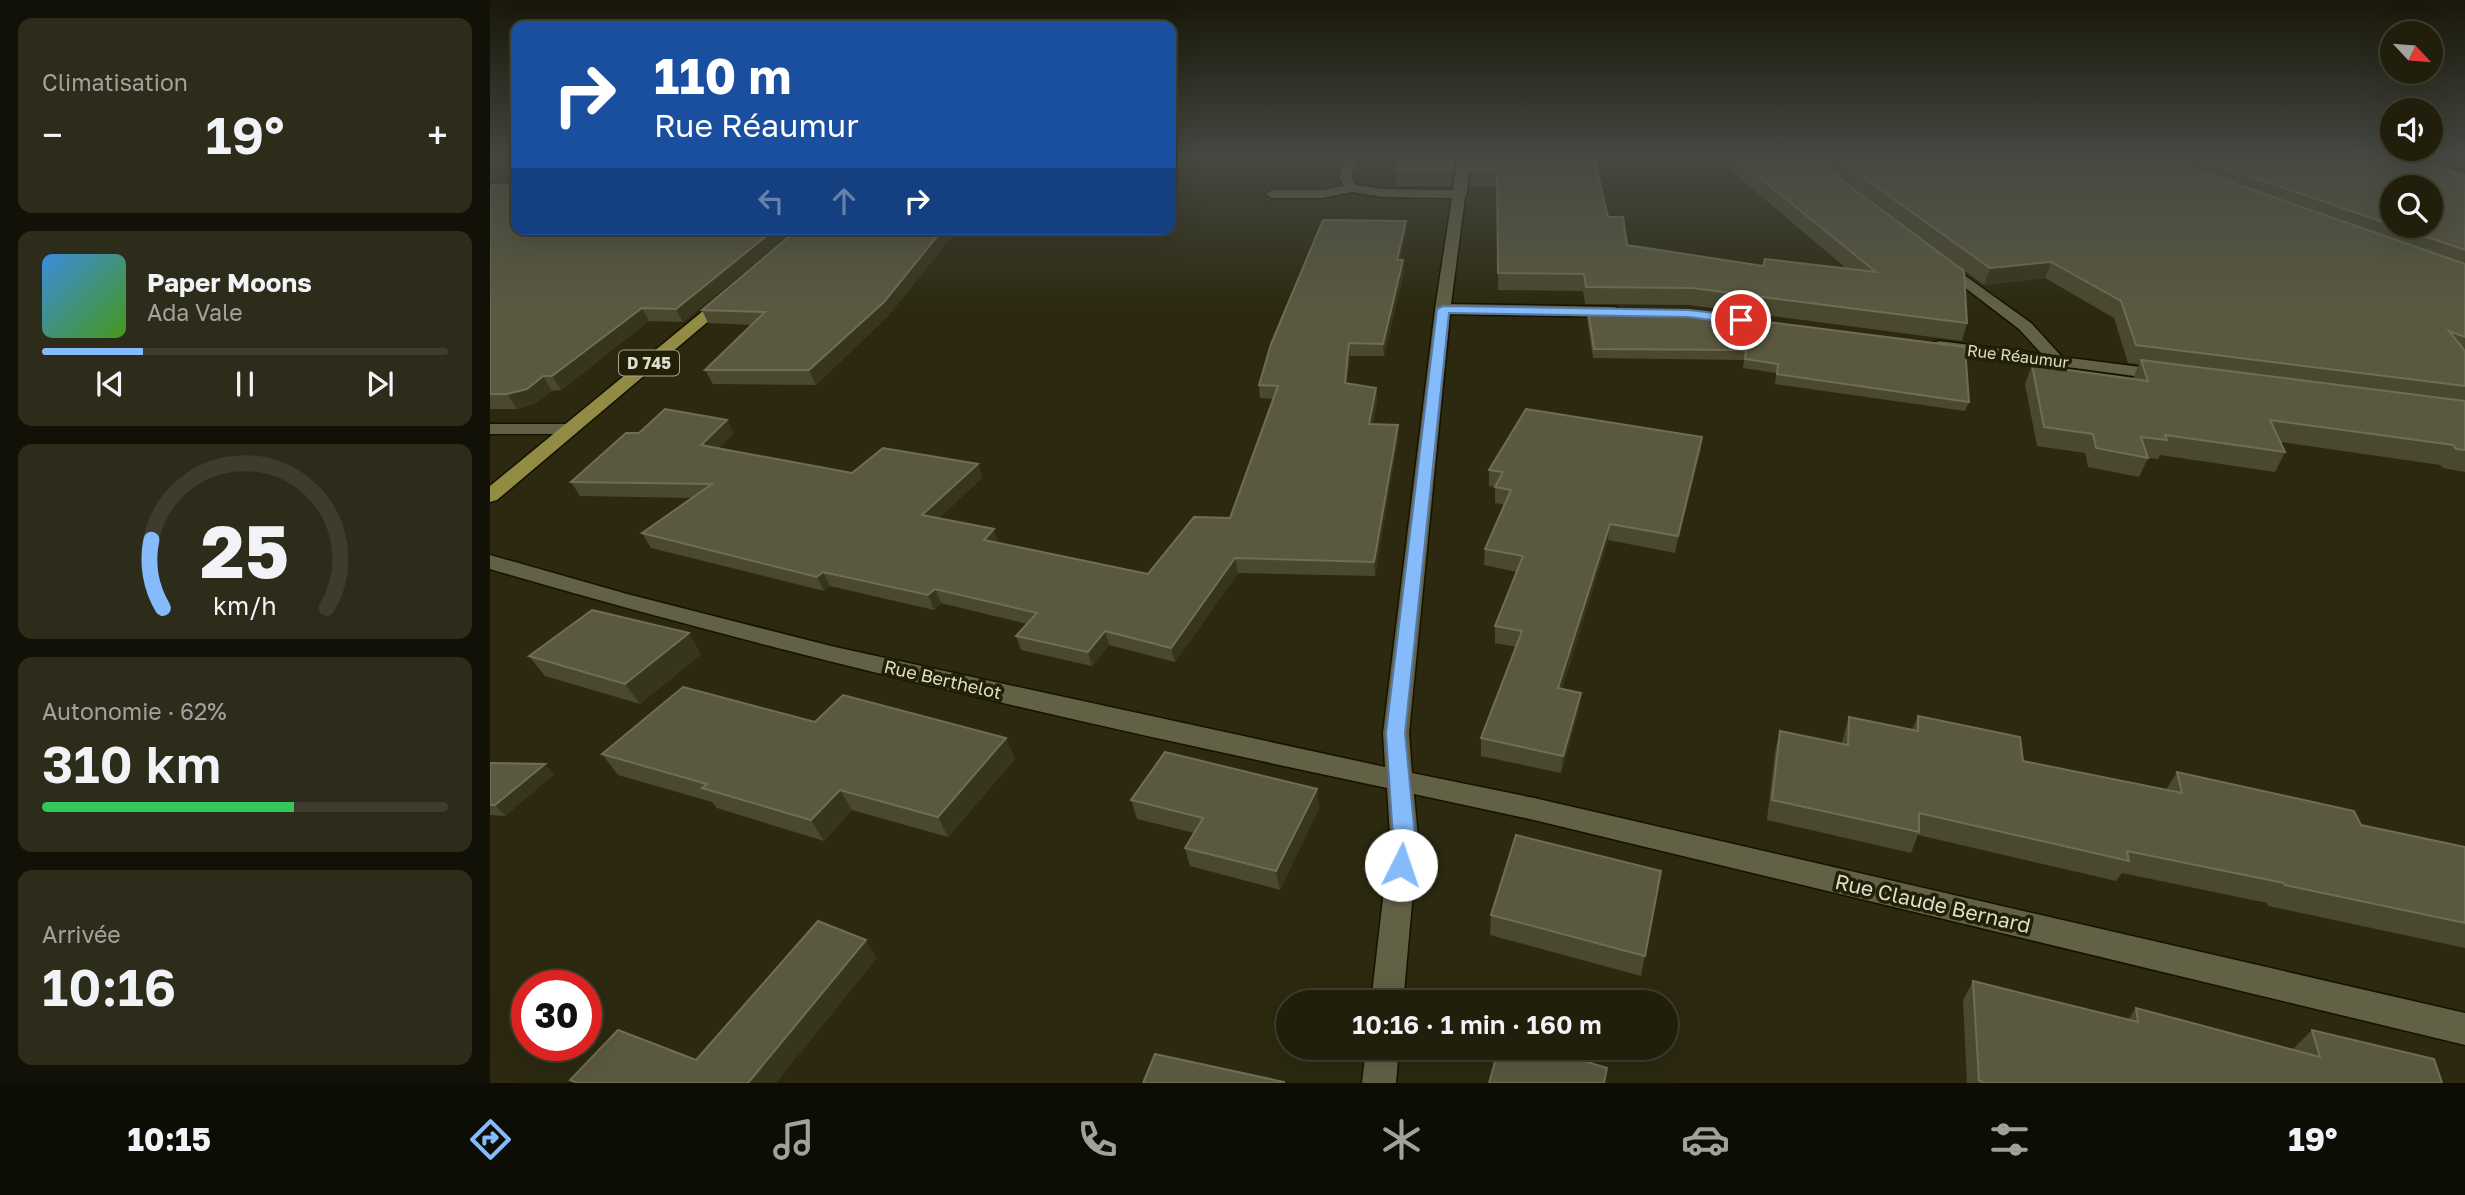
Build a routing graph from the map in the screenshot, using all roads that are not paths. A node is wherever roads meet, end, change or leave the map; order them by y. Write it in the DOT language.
graph roads {
  1 [pos="1459,207"];
  2 [pos="1928,253"];
  3 [pos="735,291"];
  4 [pos="1443,309"];
  5 [pos="1635,312"];
  6 [pos="1921,343"];
  7 [pos="2057,361"];
  8 [pos="2180,377"];
  9 [pos="490,429"];
  10 [pos="570,429"];
  11 [pos="490,496"];
  12 [pos="490,562"];
  13 [pos="1400,779"];
  14 [pos="1388,990"];
  15 [pos="2465,1029"];
  16 [pos="1382,1060"];
  17 [pos="1379,1083"];
  1 -- 4 [label="street"];
  2 -- 7 [label="street"];
  3 -- 10 [label="main road, D 745"];
  4 -- 5 [label="street"];
  4 -- 13 [label="street"];
  6 -- 7 [label="street, Rue Réaumur"];
  7 -- 8 [label="street, Rue Réaumur"];
  9 -- 10 [label="street"];
  10 -- 11 [label="main road, D 745"];
  12 -- 13 [label="street, Rue Berthelot"];
  13 -- 14 [label="street"];
  13 -- 15 [label="street, Rue Claude Bernard"];
  16 -- 17 [label="street"];
}
